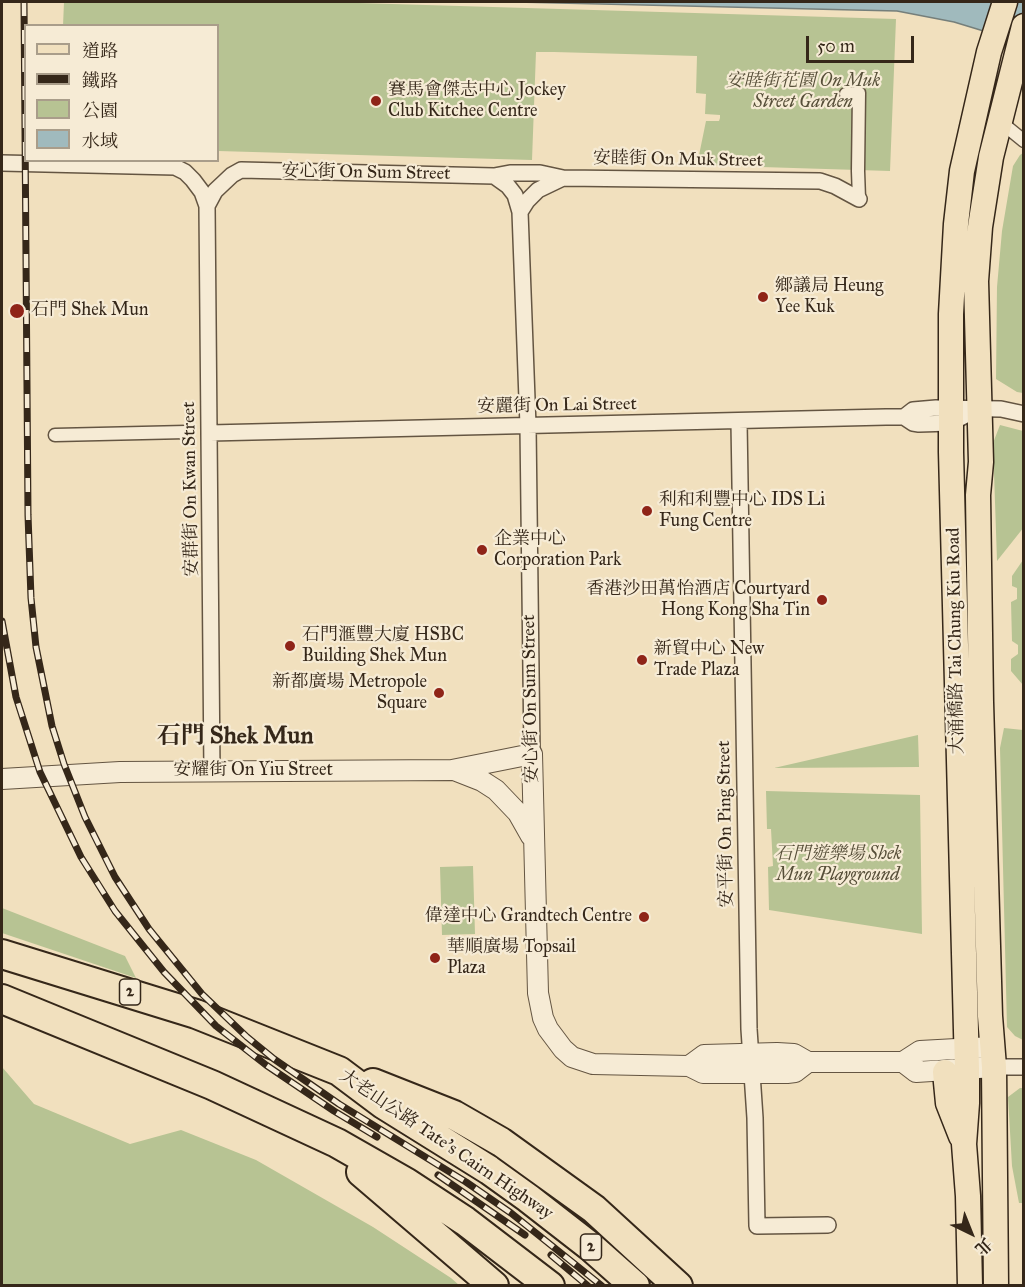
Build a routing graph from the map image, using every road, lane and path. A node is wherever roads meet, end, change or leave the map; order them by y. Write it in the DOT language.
graph roads {
  1 [pos="1005,2"];
  2 [pos="1023,26"];
  3 [pos="846,94"];
  4 [pos="998,126"];
  5 [pos="1023,141"];
  6 [pos="2,164"];
  7 [pos="494,176"];
  8 [pos="563,178"];
  9 [pos="859,199"];
  10 [pos="207,206"];
  11 [pos="520,213"];
  12 [pos="979,408"];
  13 [pos="1023,414"];
  14 [pos="952,416"];
  15 [pos="739,422"];
  16 [pos="528,426"];
  17 [pos="186,432"];
  18 [pos="210,433"];
  19 [pos="55,435"];
  20 [pos="532,754"];
  21 [pos="2,763"];
  22 [pos="452,770"];
  23 [pos="212,771"];
  24 [pos="55,776"];
  25 [pos="2,779"];
  26 [pos="533,841"];
  27 [pos="2,954"];
  28 [pos="2,999"];
  29 [pos="750,1053"];
  30 [pos="993,1057"];
  31 [pos="808,1062"];
  32 [pos="903,1062"];
  33 [pos="959,1063"];
  34 [pos="689,1066"];
  35 [pos="1023,1067"];
  36 [pos="339,1071"];
  37 [pos="751,1074"];
  38 [pos="298,1124"];
  39 [pos="828,1225"];
  40 [pos="494,1286"];
  41 [pos="550,1286"];
  42 [pos="635,1286"];
  43 [pos="678,1286"];
  44 [pos="970,1286"];
  45 [pos="996,1286"];
  1 -- 14 [label="main road, 大涌橋路 Tai Chung Kiu Road"];
  2 -- 4 [label="main road, 大涌橋路 Tai Chung Kiu Road"];
  3 -- 9 [label="street"];
  4 -- 5 [label="street"];
  4 -- 12 [label="main road, 大涌橋路 Tai Chung Kiu Road"];
  6 -- 10 [label="street"];
  7 -- 8 [label="street, 安睦街 On Muk Street"];
  7 -- 10 [label="street, 安心街 On Sum Street"];
  7 -- 11 [label="street, 安心街 On Sum Street"];
  8 -- 9 [label="street, 安睦街 On Muk Street"];
  8 -- 11 [label="street"];
  10 -- 18 [label="street, 安群街 On Kwan Street"];
  11 -- 16 [label="street, 安心街 On Sum Street"];
  12 -- 13 [label="street, 安麗街 On Lai Street"];
  12 -- 14 [label="street, 安麗街 On Lai Street"];
  12 -- 30 [label="main road, 大涌橋路 Tai Chung Kiu Road"];
  14 -- 15 [label="street, 安麗街 On Lai Street"];
  14 -- 33 [label="main road, 大涌橋路 Tai Chung Kiu Road"];
  15 -- 16 [label="street, 安麗街 On Lai Street"];
  15 -- 29 [label="street, 安平街 On Ping Street"];
  16 -- 18 [label="street, 安麗街 On Lai Street"];
  16 -- 20 [label="street, 安心街 On Sum Street"];
  17 -- 19 [label="street"];
  18 -- 23 [label="street, 安群街 On Kwan Street"];
  20 -- 22 [label="street, 安耀街 On Yiu Street"];
  20 -- 26 [label="street, 安心街 On Sum Street"];
  21 -- 24 [label="street, 安耀街 On Yiu Street"];
  22 -- 23 [label="street, 安耀街 On Yiu Street"];
  22 -- 26 [label="street, 安耀街 On Yiu Street"];
  23 -- 24 [label="street, 安耀街 On Yiu Street"];
  24 -- 25 [label="street, 安耀街 On Yiu Street"];
  26 -- 34 [label="street, 安心街 On Sum Street"];
  27 -- 36 [label="highway, 大老山公路 Tate's Cairn Highway / 2"];
  28 -- 38 [label="highway"];
  29 -- 31 [label="street, 安心街 On Sum Street"];
  29 -- 34 [label="street, 安心街 On Sum Street"];
  29 -- 37 [label="street, 安平街 On Ping Street"];
  30 -- 33 [label="street"];
  30 -- 35 [label="street"];
  30 -- 45 [label="main road, 大涌橋路 Tai Chung Kiu Road"];
  31 -- 32 [label="street, 安心街 On Sum Street"];
  31 -- 37 [label="street, 安心街 On Sum Street"];
  32 -- 33 [label="street, 安心街 On Sum Street"];
  32 -- 33 [label="street, 安心街 On Sum Street"];
  33 -- 44 [label="main road, 大涌橋路 Tai Chung Kiu Road"];
  34 -- 37 [label="street, 安心街 On Sum Street"];
  36 -- 42 [label="highway, 大老山公路 Tate's Cairn Highway / 2"];
  36 -- 43 [label="highway"];
  37 -- 39 [label="street, 安平街 On Ping Street"];
  38 -- 40 [label="highway"];
  38 -- 41 [label="highway"];
}
